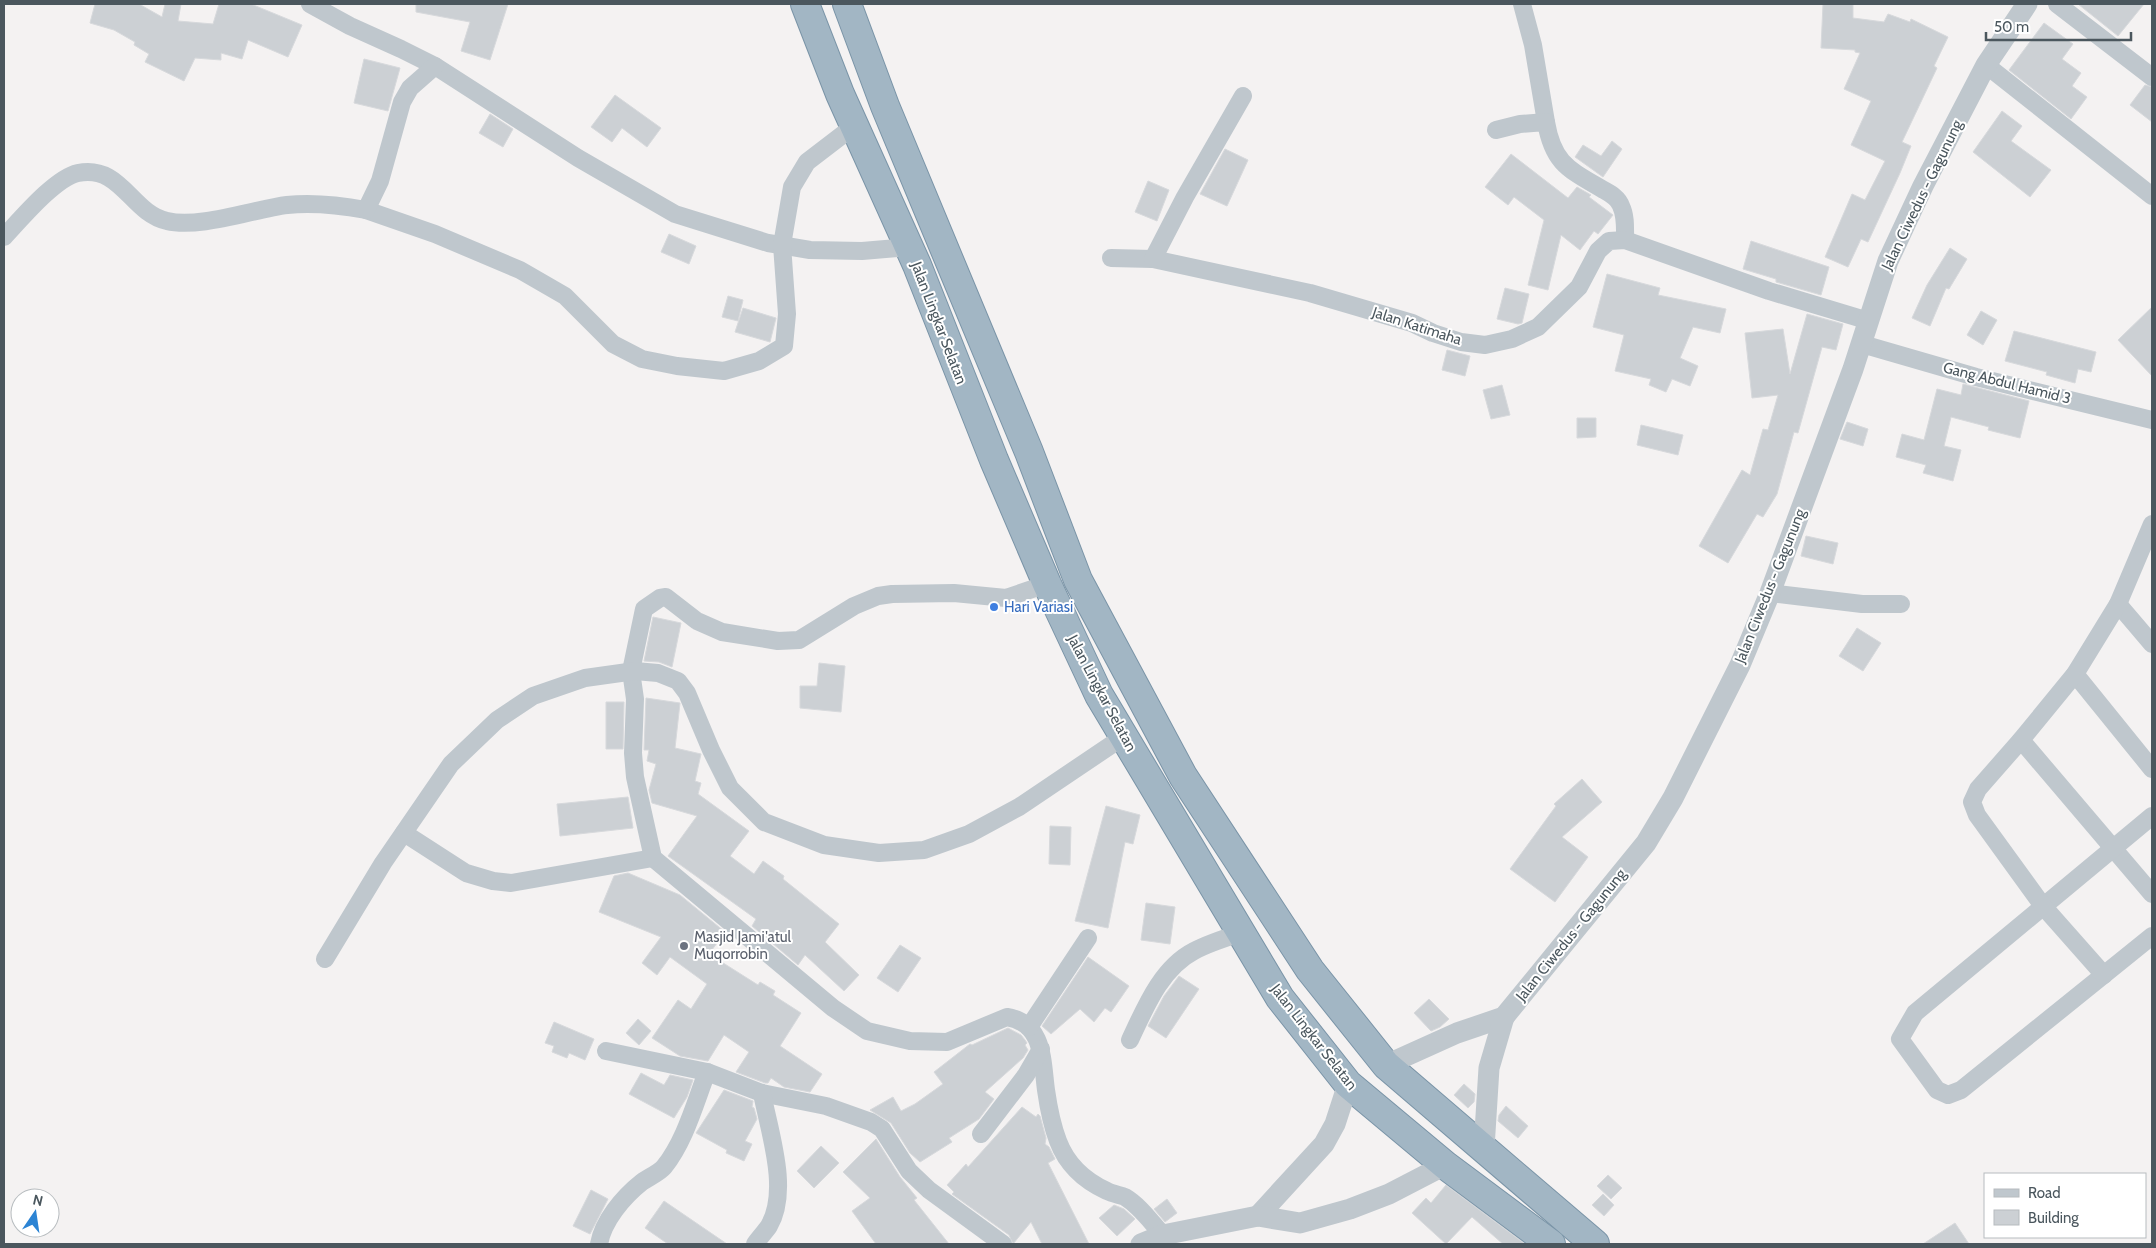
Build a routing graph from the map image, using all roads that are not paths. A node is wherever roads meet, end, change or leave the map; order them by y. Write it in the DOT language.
graph roads {
  1 [pos="310,4"];
  2 [pos="805,4"];
  3 [pos="848,4"];
  4 [pos="1522,4"];
  5 [pos="2027,4"];
  6 [pos="2057,4"];
  7 [pos="1986,65"];
  8 [pos="435,66"];
  9 [pos="2152,77"];
  10 [pos="1243,96"];
  11 [pos="1546,122"];
  12 [pos="854,126"];
  13 [pos="1496,130"];
  14 [pos="2152,196"];
  15 [pos="366,210"];
  16 [pos="4,237"];
  17 [pos="1625,240"];
  18 [pos="782,245"];
  19 [pos="910,247"];
  20 [pos="1111,258"];
  21 [pos="1153,259"];
  22 [pos="1869,321"];
  23 [pos="1862,344"];
  24 [pos="2152,420"];
  25 [pos="2152,524"];
  26 [pos="1047,584"];
  27 [pos="1770,594"];
  28 [pos="1901,604"];
  29 [pos="2118,604"];
  30 [pos="2152,644"];
  31 [pos="631,671"];
  32 [pos="2075,674"];
  33 [pos="1132,682"];
  34 [pos="1100,695"];
  35 [pos="1123,737"];
  36 [pos="2022,740"];
  37 [pos="2152,769"];
  38 [pos="2152,816"];
  39 [pos="404,833"];
  40 [pos="2112,849"];
  41 [pos="653,858"];
  42 [pos="2152,894"];
  43 [pos="2043,906"];
  44 [pos="1241,933"];
  45 [pos="2152,936"];
  46 [pos="1088,938"];
  47 [pos="324,959"];
  48 [pos="2104,975"];
  49 [pos="1504,1017"];
  50 [pos="1029,1027"];
  51 [pos="1130,1040"];
  52 [pos="1041,1049"];
  53 [pos="606,1051"];
  54 [pos="1386,1065"];
  55 [pos="707,1072"];
  56 [pos="1348,1084"];
  57 [pos="762,1093"];
  58 [pos="981,1134"];
  59 [pos="1484,1148"];
  60 [pos="1445,1165"];
  61 [pos="1258,1216"];
  62 [pos="1162,1235"];
  63 [pos="599,1244"];
  64 [pos="755,1244"];
  65 [pos="1002,1244"];
  66 [pos="1141,1244"];
  67 [pos="1551,1244"];
  68 [pos="1595,1244"];
  1 -- 8 [label="street"];
  2 -- 12 [label="highway, Jalan Lingkar Selatan"];
  3 -- 33 [label="highway, Jalan Lingkar Selatan"];
  4 -- 11 [label="street"];
  5 -- 7 [label="street, Jalan Ciwedus - Gagunung"];
  6 -- 9 [label="street"];
  7 -- 14 [label="street"];
  7 -- 22 [label="street, Jalan Ciwedus - Gagunung"];
  8 -- 15 [label="street"];
  8 -- 18 [label="street"];
  10 -- 21 [label="street"];
  11 -- 13 [label="street"];
  11 -- 17 [label="street"];
  12 -- 18 [label="street"];
  12 -- 19 [label="highway, Jalan Lingkar Selatan"];
  15 -- 16 [label="street"];
  15 -- 18 [label="street"];
  17 -- 21 [label="street, Jalan Katimaha"];
  17 -- 22 [label="street"];
  18 -- 19 [label="street"];
  19 -- 26 [label="highway, Jalan Lingkar Selatan"];
  20 -- 21 [label="street, Jalan Katimaha"];
  22 -- 23 [label="street, Jalan Ciwedus - Gagunung"];
  23 -- 24 [label="street, Gang Abdul Hamid 3"];
  23 -- 27 [label="street, Jalan Ciwedus - Gagunung"];
  25 -- 29 [label="street"];
  26 -- 31 [label="street"];
  26 -- 34 [label="highway, Jalan Lingkar Selatan"];
  27 -- 28 [label="street"];
  27 -- 49 [label="street, Jalan Ciwedus - Gagunung"];
  29 -- 30 [label="street"];
  29 -- 32 [label="street"];
  31 -- 35 [label="street"];
  31 -- 39 [label="street"];
  31 -- 41 [label="street"];
  32 -- 36 [label="street"];
  32 -- 37 [label="street"];
  33 -- 34 [label="highway"];
  33 -- 54 [label="highway, Jalan Lingkar Selatan"];
  34 -- 35 [label="highway, Jalan Lingkar Selatan"];
  35 -- 44 [label="highway, Jalan Lingkar Selatan"];
  36 -- 40 [label="street"];
  36 -- 43 [label="street"];
  38 -- 40 [label="street"];
  39 -- 41 [label="street"];
  39 -- 47 [label="street"];
  40 -- 42 [label="street"];
  40 -- 43 [label="street"];
  41 -- 50 [label="street"];
  43 -- 48 [label="street"];
  43 -- 48 [label="street"];
  44 -- 51 [label="street"];
  44 -- 56 [label="highway, Jalan Lingkar Selatan"];
  45 -- 48 [label="street"];
  46 -- 50 [label="street"];
  49 -- 54 [label="street"];
  49 -- 59 [label="street"];
  50 -- 52 [label="street"];
  52 -- 58 [label="street"];
  52 -- 62 [label="street"];
  53 -- 55 [label="street"];
  54 -- 59 [label="highway, Jalan Lingkar Selatan"];
  55 -- 57 [label="street"];
  55 -- 63 [label="street"];
  56 -- 60 [label="highway, Jalan Lingkar Selatan"];
  56 -- 61 [label="street"];
  57 -- 64 [label="street"];
  57 -- 65 [label="street"];
  59 -- 68 [label="highway, Jalan Lingkar Selatan"];
  60 -- 61 [label="street"];
  60 -- 67 [label="highway, Jalan Lingkar Selatan"];
  61 -- 62 [label="street"];
  62 -- 66 [label="street"];
}
